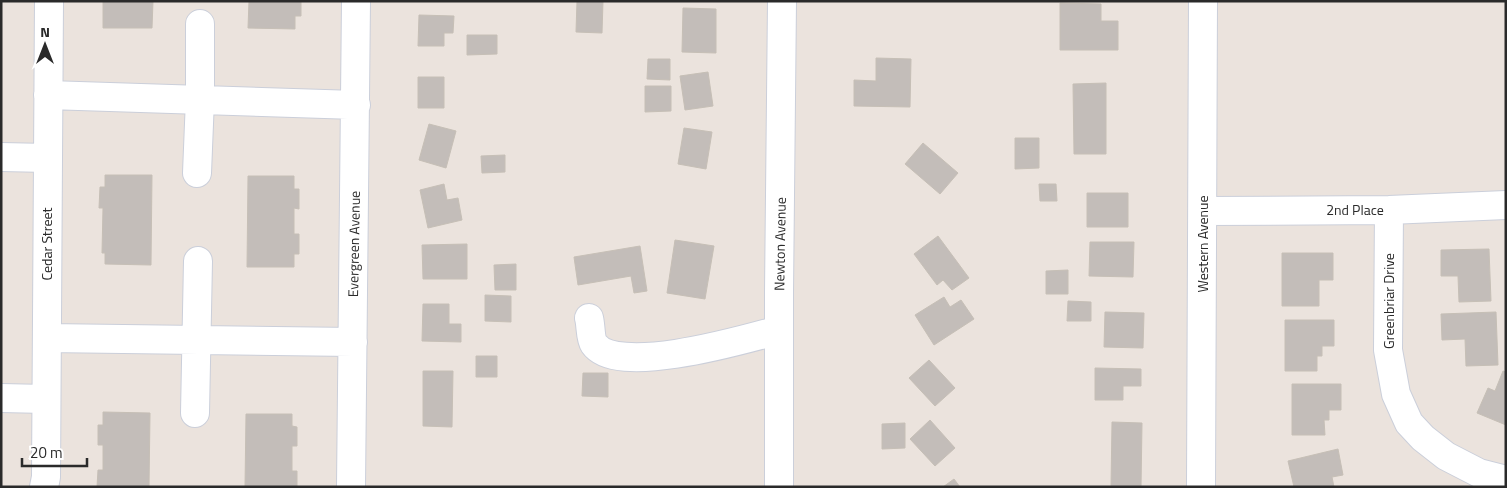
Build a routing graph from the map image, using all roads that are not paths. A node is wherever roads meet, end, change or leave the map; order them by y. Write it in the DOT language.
graph roads {
  1 [pos="49,1"];
  2 [pos="356,1"];
  3 [pos="782,1"];
  4 [pos="1203,1"];
  5 [pos="200,24"];
  6 [pos="48,95"];
  7 [pos="200,99"];
  8 [pos="356,105"];
  9 [pos="1,157"];
  10 [pos="48,158"];
  11 [pos="198,173"];
  12 [pos="1506,205"];
  13 [pos="1389,210"];
  14 [pos="1203,211"];
  15 [pos="198,261"];
  16 [pos="590,318"];
  17 [pos="779,330"];
  18 [pos="47,338"];
  19 [pos="197,340"];
  20 [pos="353,342"];
  21 [pos="1,398"];
  22 [pos="46,399"];
  23 [pos="195,413"];
  24 [pos="1506,480"];
  25 [pos="44,487"];
  26 [pos="351,487"];
  27 [pos="779,487"];
  28 [pos="1201,487"];
  1 -- 6 [label="street, Cedar Street"];
  2 -- 8 [label="street, Evergreen Avenue"];
  3 -- 17 [label="street, Newton Avenue"];
  4 -- 14 [label="street, Western Avenue"];
  5 -- 7 [label="street"];
  6 -- 7 [label="street"];
  6 -- 10 [label="street, Cedar Street"];
  7 -- 8 [label="street"];
  7 -- 11 [label="street"];
  8 -- 20 [label="street, Evergreen Avenue"];
  9 -- 10 [label="street"];
  10 -- 18 [label="street, Cedar Street"];
  12 -- 13 [label="street, 2nd Place"];
  13 -- 14 [label="street, 2nd Place"];
  13 -- 24 [label="street, Greenbriar Drive"];
  14 -- 28 [label="street, Western Avenue"];
  15 -- 19 [label="street"];
  16 -- 17 [label="street"];
  17 -- 27 [label="street, Newton Avenue"];
  18 -- 19 [label="street"];
  18 -- 22 [label="street, Cedar Street"];
  19 -- 20 [label="street"];
  19 -- 23 [label="street"];
  20 -- 26 [label="street, Evergreen Avenue"];
  21 -- 22 [label="street"];
  22 -- 25 [label="street, Cedar Street"];
}
